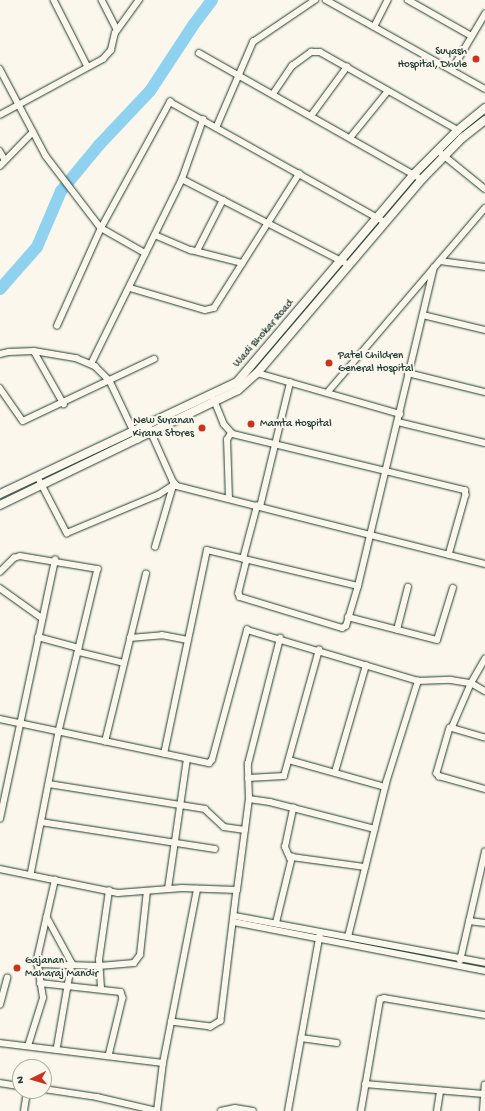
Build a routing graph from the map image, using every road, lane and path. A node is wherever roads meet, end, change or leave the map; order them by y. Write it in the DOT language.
graph roads {
  1 [pos="54,0"];
  2 [pos="102,0"];
  3 [pos="139,0"];
  4 [pos="315,0"];
  5 [pos="326,0"];
  6 [pos="388,0"];
  7 [pos="408,0"];
  8 [pos="485,14"];
  9 [pos="483,23"];
  10 [pos="374,27"];
  11 [pos="117,30"];
  12 [pos="472,36"];
  13 [pos="198,53"];
  14 [pos="347,67"];
  15 [pos="88,68"];
  16 [pos="453,68"];
  17 [pos="0,69"];
  18 [pos="238,74"];
  19 [pos="485,89"];
  20 [pos="388,91"];
  21 [pos="273,94"];
  22 [pos="19,105"];
  23 [pos="485,108"];
  24 [pos="0,115"];
  25 [pos="311,116"];
  26 [pos="203,120"];
  27 [pos="485,120"];
  28 [pos="216,128"];
  29 [pos="458,130"];
  30 [pos="33,132"];
  31 [pos="350,138"];
  32 [pos="0,151"];
  33 [pos="440,152"];
  34 [pos="5,160"];
  35 [pos="0,166"];
  36 [pos="299,174"];
  37 [pos="414,174"];
  38 [pos="182,179"];
  39 [pos="422,179"];
  40 [pos="485,189"];
  41 [pos="223,200"];
  42 [pos="485,208"];
  43 [pos="376,217"];
  44 [pos="266,222"];
  45 [pos="385,222"];
  46 [pos="101,228"];
  47 [pos="155,236"];
  48 [pos="197,251"];
  49 [pos="145,253"];
  50 [pos="341,260"];
  51 [pos="440,261"];
  52 [pos="242,263"];
  53 [pos="350,264"];
  54 [pos="485,266"];
  55 [pos="434,268"];
  56 [pos="130,288"];
  57 [pos="423,315"];
  58 [pos="57,326"];
  59 [pos="485,330"];
  60 [pos="34,351"];
  61 [pos="0,354"];
  62 [pos="154,359"];
  63 [pos="91,364"];
  64 [pos="257,373"];
  65 [pos="408,374"];
  66 [pos="110,381"];
  67 [pos="290,383"];
  68 [pos="0,388"];
  69 [pos="485,392"];
  70 [pos="327,394"];
  71 [pos="214,398"];
  72 [pos="64,404"];
  73 [pos="400,414"];
  74 [pos="398,422"];
  75 [pos="148,425"];
  76 [pos="135,431"];
  77 [pos="230,433"];
  78 [pos="151,434"];
  79 [pos="138,440"];
  80 [pos="485,443"];
  81 [pos="276,446"];
  82 [pos="387,471"];
  83 [pos="38,476"];
  84 [pos="42,485"];
  85 [pos="174,485"];
  86 [pos="0,493"];
  87 [pos="229,499"];
  88 [pos="3,503"];
  89 [pos="259,506"];
  90 [pos="370,536"];
  91 [pos="154,547"];
  92 [pos="449,555"];
  93 [pos="245,559"];
  94 [pos="55,560"];
  95 [pos="485,564"];
  96 [pos="0,572"];
  97 [pos="146,574"];
  98 [pos="358,586"];
  99 [pos="408,587"];
  100 [pos="0,588"];
  101 [pos="453,588"];
  102 [pos="348,617"];
  103 [pos="42,618"];
  104 [pos="397,630"];
  105 [pos="38,637"];
  106 [pos="130,638"];
  107 [pos="280,638"];
  108 [pos="188,640"];
  109 [pos="79,650"];
  110 [pos="319,650"];
  111 [pos="485,659"];
  112 [pos="124,663"];
  113 [pos="366,665"];
  114 [pos="418,681"];
  115 [pos="471,683"];
  116 [pos="485,691"];
  117 [pos="0,719"];
  118 [pos="19,723"];
  119 [pos="452,727"];
  120 [pos="59,732"];
  121 [pos="485,738"];
  122 [pos="105,742"];
  123 [pos="164,754"];
  124 [pos="187,759"];
  125 [pos="289,760"];
  126 [pos="335,772"];
  127 [pos="248,778"];
  128 [pos="49,784"];
  129 [pos="385,787"];
  130 [pos="485,789"];
  131 [pos="249,799"];
  132 [pos="180,804"];
  133 [pos="293,808"];
  134 [pos="1,810"];
  135 [pos="0,819"];
  136 [pos="41,822"];
  137 [pos="375,829"];
  138 [pos="245,830"];
  139 [pos="175,843"];
  140 [pos="215,849"];
  141 [pos="485,852"];
  142 [pos="290,858"];
  143 [pos="366,867"];
  144 [pos="0,869"];
  145 [pos="482,874"];
  146 [pos="31,875"];
  147 [pos="56,880"];
  148 [pos="168,889"];
  149 [pos="198,889"];
  150 [pos="237,890"];
  151 [pos="109,891"];
  152 [pos="147,891"];
  153 [pos="235,916"];
  154 [pos="47,917"];
  155 [pos="469,921"];
  156 [pos="234,922"];
  157 [pos="276,923"];
  158 [pos="485,923"];
  159 [pos="320,935"];
  160 [pos="348,937"];
  161 [pos="460,958"];
  162 [pos="485,963"];
  163 [pos="36,964"];
  164 [pos="72,965"];
  165 [pos="459,965"];
  166 [pos="99,966"];
  167 [pos="485,971"];
  168 [pos="7,978"];
  169 [pos="40,983"];
  170 [pos="70,986"];
  171 [pos="101,988"];
  172 [pos="0,1005"];
  173 [pos="485,1015"];
  174 [pos="171,1022"];
  175 [pos="301,1038"];
  176 [pos="0,1043"];
  177 [pos="337,1043"];
  178 [pos="28,1046"];
  179 [pos="57,1050"];
  180 [pos="109,1056"];
  181 [pos="163,1063"];
  182 [pos="0,1083"];
  183 [pos="365,1084"];
  184 [pos="12,1085"];
  185 [pos="485,1085"];
  186 [pos="52,1090"];
  187 [pos="440,1091"];
  188 [pos="484,1094"];
  189 [pos="26,1099"];
  190 [pos="135,1109"];
  191 [pos="24,1111"];
  192 [pos="157,1111"];
  193 [pos="221,1111"];
  194 [pos="253,1111"];
  195 [pos="288,1111"];
  196 [pos="361,1111"];
  197 [pos="437,1111"];
  198 [pos="483,1111"];
  1 -- 15 [label="street"];
  2 -- 11 [label="street"];
  3 -- 11 [label="street"];
  4 -- 18 [label="street"];
  5 -- 10 [label="street"];
  6 -- 10 [label="street"];
  7 -- 12 [label="street"];
  8 -- 9 [label="street"];
  9 -- 12 [label="street"];
  10 -- 16 [label="street"];
  11 -- 15 [label="street"];
  12 -- 16 [label="street"];
  13 -- 18 [label="street"];
  14 -- 20 [label="street"];
  14 -- 21 [label="street"];
  14 -- 25 [label="street"];
  15 -- 22 [label="street"];
  16 -- 19 [label="street"];
  17 -- 22 [label="street"];
  18 -- 21 [label="street"];
  18 -- 28 [label="street"];
  20 -- 29 [label="street"];
  20 -- 31 [label="street"];
  21 -- 25 [label="street"];
  22 -- 24 [label="street"];
  22 -- 30 [label="street"];
  23 -- 29 [label="main road, Wadi Bhokar Road"];
  25 -- 31 [label="street"];
  26 -- 28 [label="street"];
  26 -- 38 [label="street"];
  26 -- 46 [label="street"];
  27 -- 33 [label="main road, Wadi Bhokar Road"];
  28 -- 36 [label="street"];
  29 -- 33 [label="main road, Wadi Bhokar Road"];
  30 -- 34 [label="street"];
  30 -- 46 [label="street"];
  31 -- 37 [label="street"];
  32 -- 34 [label="street"];
  33 -- 37 [label="main road, Wadi Bhokar Road"];
  33 -- 39 [label="main road, Wadi Bhokar Road"];
  33 -- 40 [label="street"];
  34 -- 35 [label="street"];
  36 -- 43 [label="street"];
  36 -- 44 [label="street"];
  37 -- 39 [label="street"];
  37 -- 43 [label="main road, Wadi Bhokar Road"];
  38 -- 41 [label="street"];
  38 -- 47 [label="street"];
  39 -- 45 [label="main road, Wadi Bhokar Road"];
  41 -- 44 [label="street"];
  41 -- 48 [label="street"];
  42 -- 51 [label="street"];
  43 -- 45 [label="street"];
  43 -- 50 [label="main road, Wadi Bhokar Road"];
  44 -- 50 [label="street"];
  44 -- 52 [label="street"];
  45 -- 53 [label="main road, Wadi Bhokar Road"];
  46 -- 49 [label="street"];
  46 -- 58 [label="street"];
  47 -- 48 [label="street"];
  47 -- 49 [label="street"];
  48 -- 52 [label="street"];
  49 -- 56 [label="street"];
  50 -- 53 [label="street"];
  50 -- 71 [label="main road, Wadi Bhokar Road"];
  51 -- 54 [label="street"];
  51 -- 55 [label="street"];
  52 -- 56 [label="street"];
  53 -- 64 [label="main road, Wadi Bhokar Road"];
  55 -- 57 [label="street"];
  55 -- 70 [label="street"];
  56 -- 63 [label="street"];
  57 -- 59 [label="street"];
  57 -- 65 [label="street"];
  60 -- 61 [label="street"];
  60 -- 63 [label="street"];
  60 -- 72 [label="street"];
  62 -- 66 [label="street"];
  63 -- 66 [label="street"];
  64 -- 67 [label="street"];
  64 -- 71 [label="main road, Wadi Bhokar Road"];
  65 -- 69 [label="street"];
  65 -- 73 [label="street"];
  66 -- 72 [label="street"];
  66 -- 76 [label="street"];
  67 -- 70 [label="street"];
  67 -- 81 [label="street"];
  68 -- 72 [label="street"];
  70 -- 73 [label="street"];
  71 -- 75 [label="main road, Wadi Bhokar Road"];
  71 -- 77 [label="street"];
  71 -- 78 [label="main road, Wadi Bhokar Road"];
  73 -- 74 [label="street"];
  74 -- 80 [label="street"];
  74 -- 82 [label="street"];
  75 -- 76 [label="main road, Wadi Bhokar Road"];
  75 -- 78 [label="street"];
  76 -- 79 [label="street"];
  76 -- 83 [label="main road, Wadi Bhokar Road"];
  77 -- 81 [label="street"];
  77 -- 87 [label="street"];
  78 -- 79 [label="main road, Wadi Bhokar Road"];
  78 -- 85 [label="street"];
  79 -- 84 [label="main road, Wadi Bhokar Road"];
  81 -- 82 [label="street"];
  81 -- 89 [label="street"];
  82 -- 90 [label="street"];
  82 -- 92 [label="street"];
  83 -- 84 [label="street"];
  83 -- 86 [label="main road, Wadi Bhokar Road"];
  84 -- 85 [label="street"];
  84 -- 88 [label="main road, Wadi Bhokar Road"];
  85 -- 87 [label="street"];
  85 -- 91 [label="street"];
  86 -- 88 [label="street"];
  87 -- 89 [label="street"];
  89 -- 90 [label="street"];
  89 -- 93 [label="street"];
  90 -- 92 [label="street"];
  90 -- 98 [label="street"];
  92 -- 95 [label="street"];
  93 -- 98 [label="street"];
  93 -- 102 [label="street"];
  93 -- 108 [label="street"];
  94 -- 96 [label="street"];
  94 -- 103 [label="street"];
  94 -- 109 [label="street"];
  97 -- 106 [label="street"];
  98 -- 102 [label="street"];
  99 -- 104 [label="street"];
  100 -- 103 [label="street"];
  101 -- 104 [label="street"];
  102 -- 104 [label="street"];
  103 -- 105 [label="street"];
  105 -- 109 [label="street"];
  105 -- 118 [label="street"];
  106 -- 108 [label="street"];
  106 -- 112 [label="street"];
  107 -- 110 [label="street"];
  107 -- 124 [label="street"];
  107 -- 127 [label="street"];
  108 -- 123 [label="street"];
  109 -- 112 [label="street"];
  109 -- 120 [label="street"];
  110 -- 113 [label="street"];
  110 -- 125 [label="street"];
  111 -- 115 [label="street"];
  112 -- 122 [label="street"];
  113 -- 114 [label="street"];
  113 -- 126 [label="street"];
  114 -- 115 [label="street"];
  114 -- 129 [label="street"];
  115 -- 116 [label="street"];
  115 -- 119 [label="street"];
  117 -- 118 [label="street"];
  118 -- 120 [label="street"];
  118 -- 134 [label="street"];
  119 -- 121 [label="street"];
  119 -- 130 [label="street"];
  120 -- 122 [label="street"];
  120 -- 128 [label="street"];
  122 -- 123 [label="street"];
  123 -- 124 [label="street"];
  124 -- 132 [label="street"];
  125 -- 126 [label="street"];
  125 -- 127 [label="street"];
  126 -- 129 [label="street"];
  127 -- 131 [label="street"];
  128 -- 132 [label="street"];
  128 -- 136 [label="street"];
  129 -- 137 [label="street"];
  131 -- 133 [label="street"];
  131 -- 138 [label="street"];
  132 -- 138 [label="street"];
  132 -- 139 [label="street"];
  133 -- 137 [label="street"];
  133 -- 142 [label="street"];
  134 -- 135 [label="street"];
  136 -- 139 [label="street"];
  136 -- 146 [label="street"];
  137 -- 143 [label="street"];
  138 -- 150 [label="street"];
  139 -- 140 [label="street"];
  139 -- 148 [label="street"];
  141 -- 145 [label="street"];
  142 -- 143 [label="street"];
  142 -- 157 [label="street"];
  143 -- 160 [label="street"];
  144 -- 146 [label="street"];
  145 -- 155 [label="street"];
  146 -- 147 [label="street"];
  147 -- 151 [label="street"];
  147 -- 154 [label="street"];
  148 -- 149 [label="street"];
  148 -- 152 [label="street"];
  149 -- 150 [label="street"];
  149 -- 174 [label="street"];
  150 -- 153 [label="street"];
  151 -- 152 [label="street"];
  151 -- 166 [label="street"];
  152 -- 166 [label="street"];
  153 -- 156 [label="street"];
  153 -- 157 [label="street"];
  154 -- 163 [label="street"];
  154 -- 164 [label="street"];
  155 -- 158 [label="street"];
  155 -- 161 [label="street"];
  156 -- 159 [label="street"];
  156 -- 174 [label="street"];
  157 -- 159 [label="street"];
  159 -- 160 [label="street"];
  159 -- 165 [label="street"];
  159 -- 175 [label="street"];
  160 -- 161 [label="street"];
  161 -- 162 [label="street"];
  161 -- 165 [label="street"];
  163 -- 164 [label="street"];
  163 -- 169 [label="street"];
  164 -- 166 [label="street"];
  164 -- 170 [label="street"];
  165 -- 167 [label="street"];
  166 -- 171 [label="street"];
  168 -- 172 [label="street"];
  169 -- 170 [label="street"];
  169 -- 178 [label="street"];
  170 -- 171 [label="street"];
  170 -- 179 [label="street"];
  171 -- 180 [label="street"];
  173 -- 183 [label="street"];
  174 -- 181 [label="street"];
  175 -- 177 [label="street"];
  175 -- 195 [label="street"];
  176 -- 178 [label="street"];
  178 -- 179 [label="street"];
  179 -- 180 [label="street"];
  180 -- 181 [label="street"];
  181 -- 192 [label="street"];
  182 -- 184 [label="street"];
  183 -- 187 [label="street"];
  183 -- 196 [label="street"];
  185 -- 188 [label="street"];
  186 -- 190 [label="street"];
  187 -- 188 [label="street"];
  187 -- 197 [label="street"];
  188 -- 198 [label="street"];
  189 -- 191 [label="street"];
  190 -- 192 [label="street"];
  193 -- 194 [label="street"];
}
